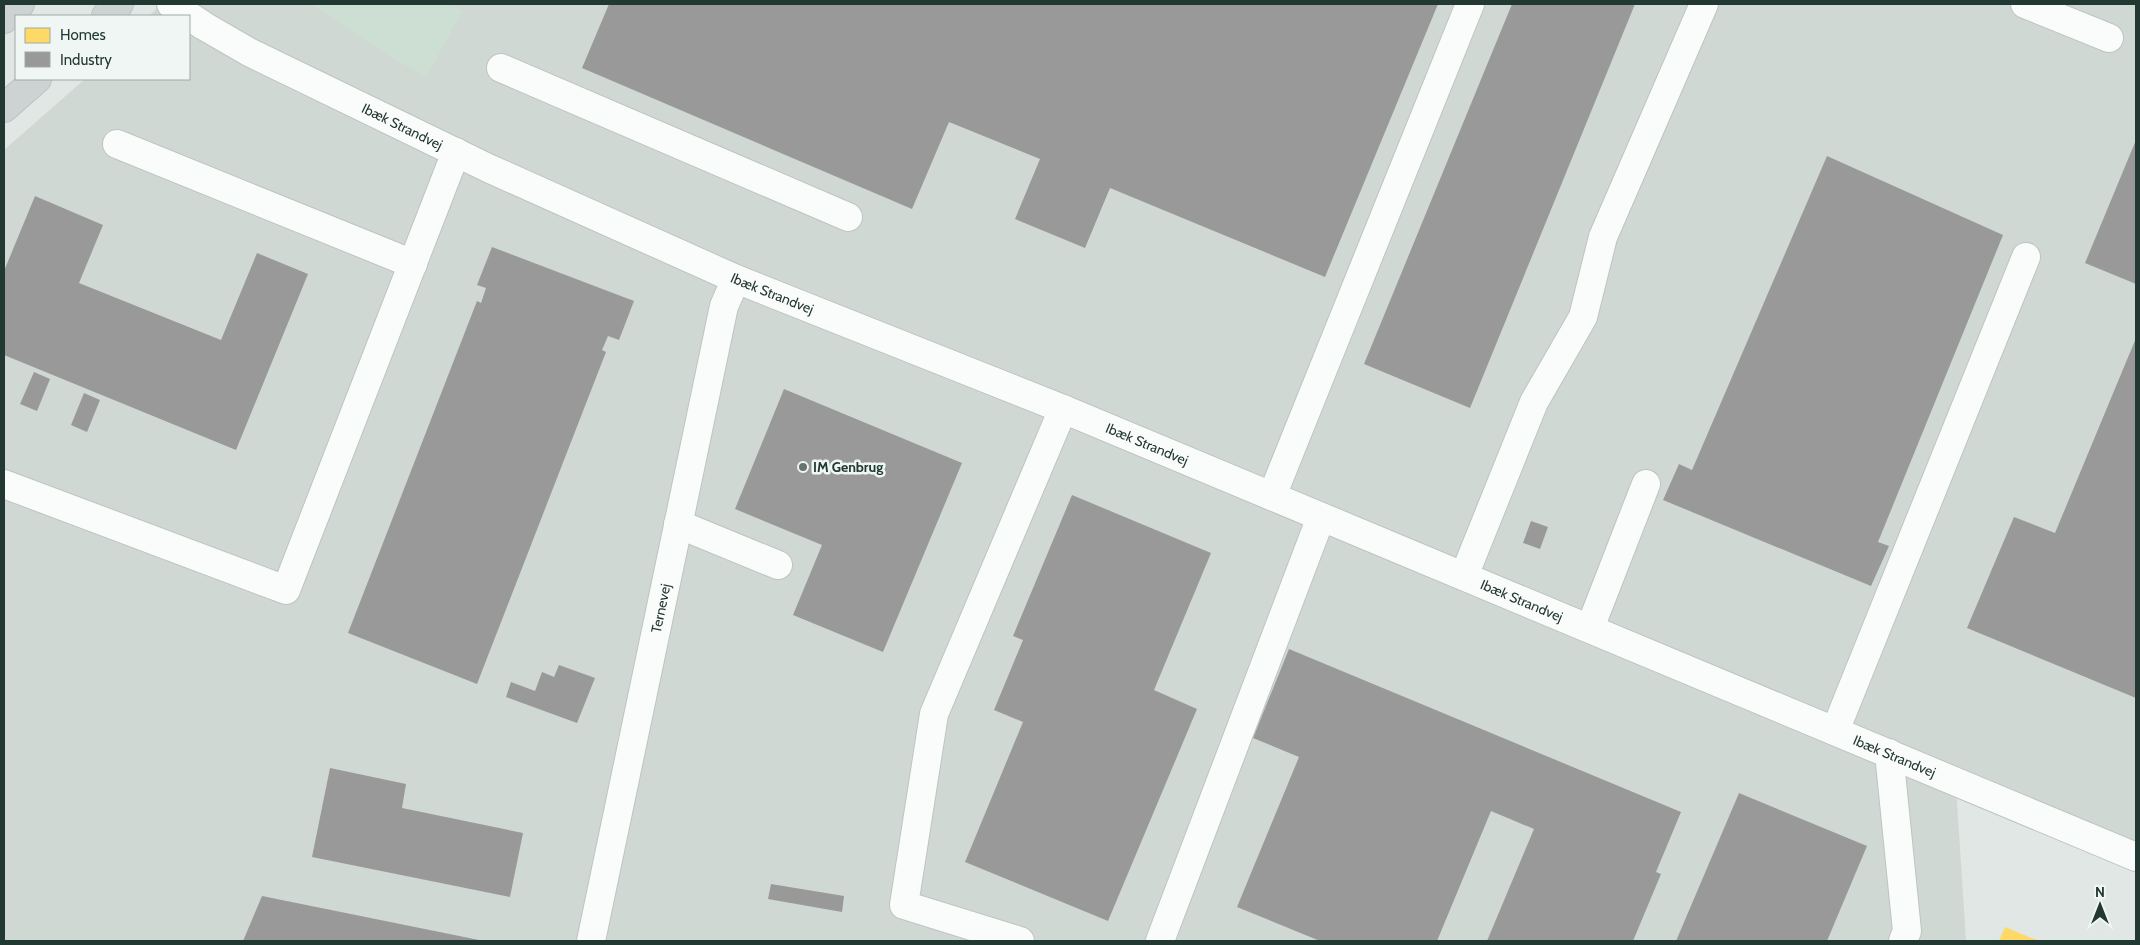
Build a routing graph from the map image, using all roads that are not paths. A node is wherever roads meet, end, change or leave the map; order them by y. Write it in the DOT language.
graph roads {
  1 [pos="20,4"];
  2 [pos="119,4"];
  3 [pos="171,4"];
  4 [pos="1470,4"];
  5 [pos="1704,4"];
  6 [pos="2025,4"];
  7 [pos="107,15"];
  8 [pos="188,15"];
  9 [pos="190,17"];
  10 [pos="4,19"];
  11 [pos="2109,38"];
  12 [pos="501,68"];
  13 [pos="36,80"];
  14 [pos="4,108"];
  15 [pos="117,144"];
  16 [pos="456,152"];
  17 [pos="848,217"];
  18 [pos="2026,257"];
  19 [pos="413,264"];
  20 [pos="736,278"];
  21 [pos="1063,409"];
  22 [pos="4,484"];
  23 [pos="1646,484"];
  24 [pos="1272,496"];
  25 [pos="1321,516"];
  26 [pos="678,524"];
  27 [pos="778,565"];
  28 [pos="1464,576"];
  29 [pos="1590,628"];
  30 [pos="1835,731"];
  31 [pos="1888,753"];
  32 [pos="2136,857"];
  33 [pos="592,941"];
  34 [pos="1020,941"];
  35 [pos="1160,941"];
  36 [pos="1903,941"];
  1 -- 10 [label="main road"];
  2 -- 7 [label="main road"];
  3 -- 8 [label="street, Ibæk Strandvej"];
  4 -- 24 [label="street"];
  5 -- 28 [label="street"];
  6 -- 11 [label="street"];
  9 -- 16 [label="street, Ibæk Strandvej"];
  12 -- 17 [label="street"];
  13 -- 14 [label="main road"];
  15 -- 19 [label="street"];
  16 -- 19 [label="street"];
  16 -- 20 [label="street, Ibæk Strandvej"];
  18 -- 30 [label="street"];
  19 -- 22 [label="street"];
  20 -- 21 [label="street, Ibæk Strandvej"];
  20 -- 26 [label="street, Ternevej"];
  21 -- 24 [label="street, Ibæk Strandvej"];
  21 -- 34 [label="street"];
  23 -- 29 [label="street"];
  24 -- 25 [label="street, Ibæk Strandvej"];
  25 -- 28 [label="street, Ibæk Strandvej"];
  25 -- 35 [label="street"];
  26 -- 27 [label="street"];
  26 -- 33 [label="street, Ternevej"];
  28 -- 29 [label="street, Ibæk Strandvej"];
  29 -- 30 [label="street, Ibæk Strandvej"];
  30 -- 31 [label="street, Ibæk Strandvej"];
  31 -- 32 [label="street, Ibæk Strandvej"];
  31 -- 36 [label="street"];
}
